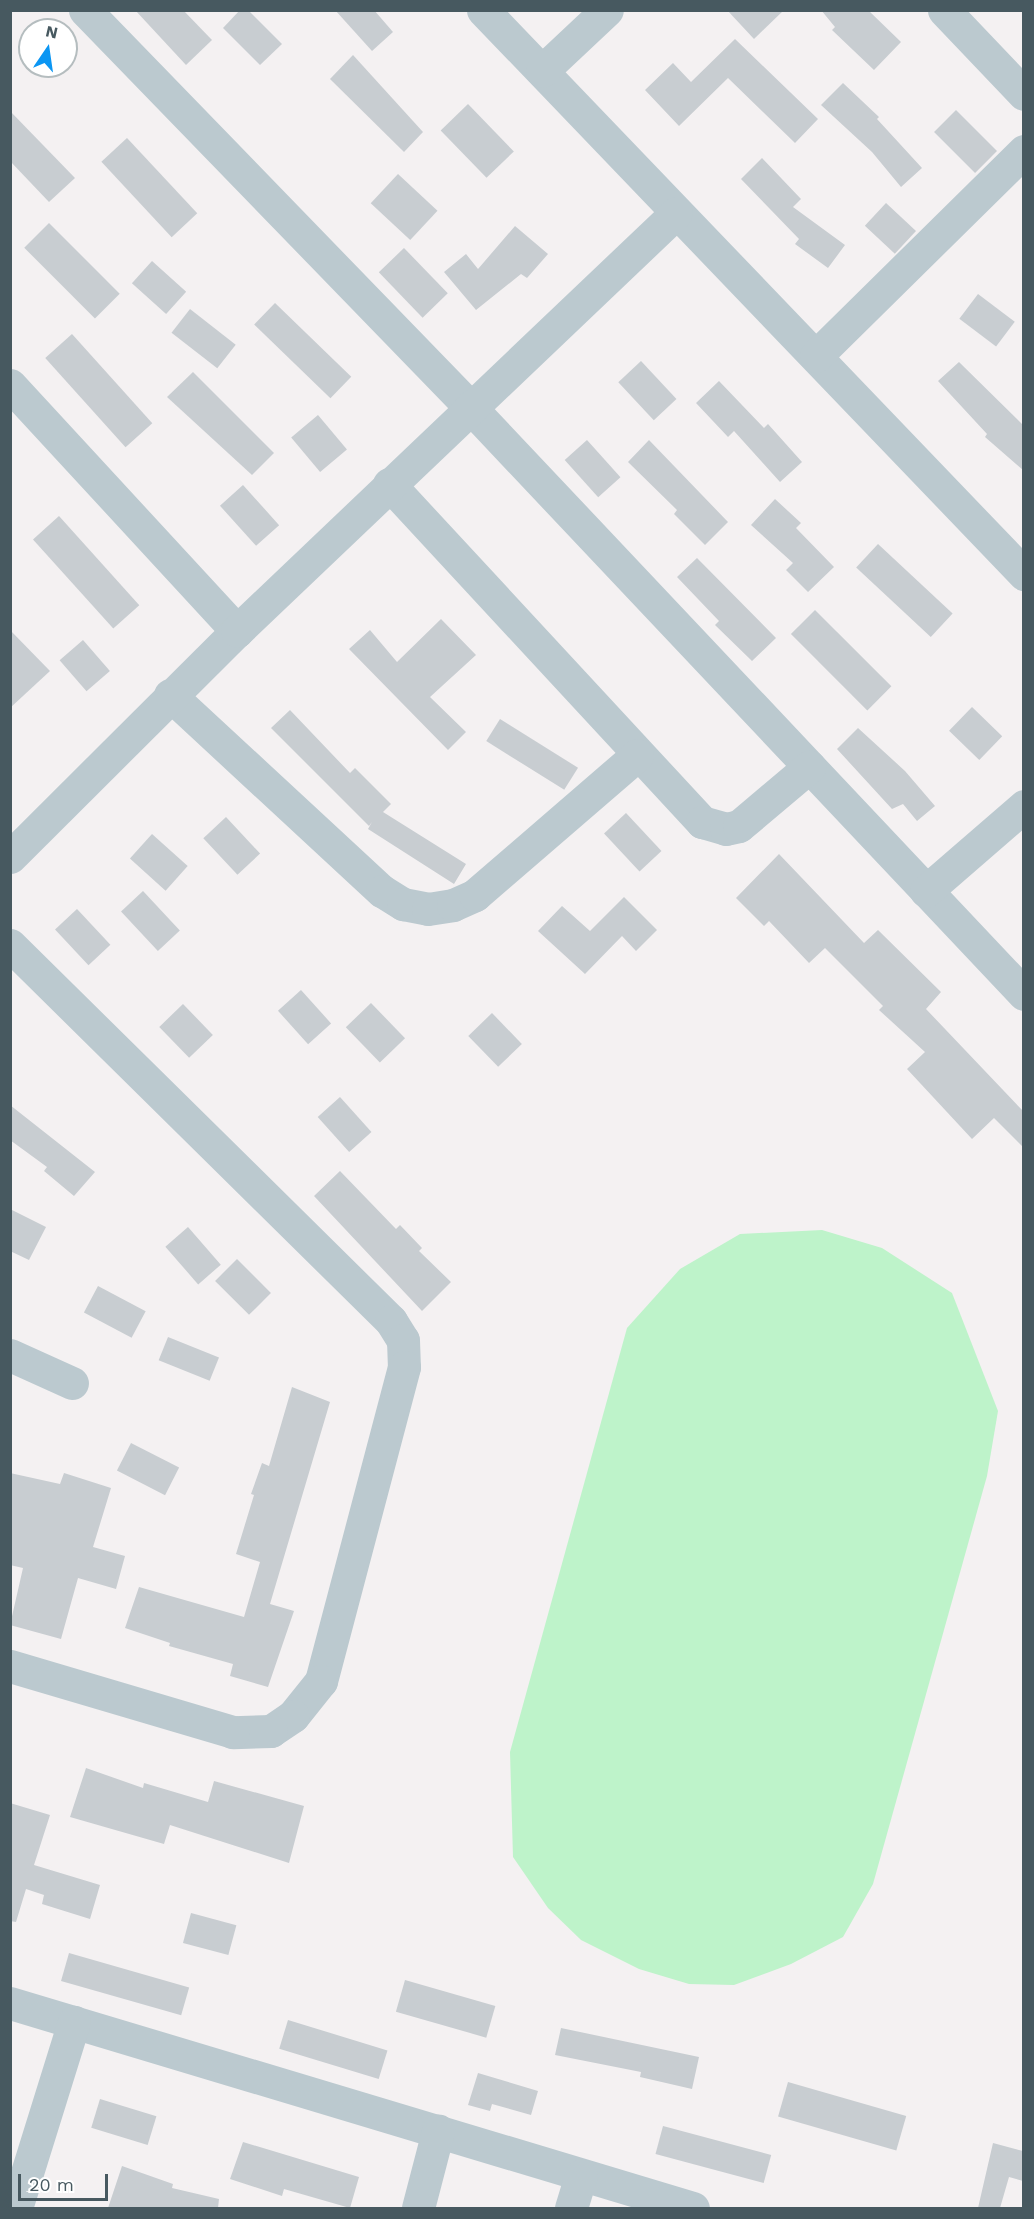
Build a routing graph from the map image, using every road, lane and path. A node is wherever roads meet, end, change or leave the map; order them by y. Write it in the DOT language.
graph roads {
  1 [pos="85,10"];
  2 [pos="483,10"];
  3 [pos="607,10"];
  4 [pos="944,10"];
  5 [pos="542,71"];
  6 [pos="1023,94"];
  7 [pos="1023,151"];
  8 [pos="675,213"];
  9 [pos="816,356"];
  10 [pos="10,385"];
  11 [pos="470,407"];
  12 [pos="389,484"];
  13 [pos="1023,574"];
  14 [pos="237,631"];
  15 [pos="170,695"];
  16 [pos="637,755"];
  17 [pos="809,767"];
  18 [pos="1023,806"];
  19 [pos="16,841"];
  20 [pos="926,891"];
  21 [pos="10,945"];
  22 [pos="1023,994"];
  23 [pos="10,1355"];
  24 [pos="72,1383"];
  25 [pos="10,1666"];
  26 [pos="10,2003"];
  27 [pos="75,2022"];
  28 [pos="438,2131"];
  29 [pos="581,2175"];
  30 [pos="16,2208"];
  31 [pos="418,2208"];
  32 [pos="571,2208"];
  33 [pos="693,2208"];
  1 -- 11 [label="street"];
  2 -- 5 [label="street"];
  3 -- 5 [label="street"];
  4 -- 6 [label="street"];
  5 -- 8 [label="street"];
  7 -- 9 [label="street"];
  8 -- 9 [label="street"];
  8 -- 11 [label="street"];
  9 -- 13 [label="street"];
  10 -- 14 [label="street"];
  11 -- 12 [label="street"];
  11 -- 17 [label="street"];
  12 -- 14 [label="street"];
  12 -- 16 [label="street"];
  14 -- 15 [label="street"];
  15 -- 16 [label="street"];
  15 -- 19 [label="street"];
  16 -- 17 [label="street"];
  17 -- 20 [label="street"];
  18 -- 20 [label="street"];
  20 -- 22 [label="street"];
  21 -- 25 [label="street"];
  23 -- 24 [label="street"];
  26 -- 27 [label="street"];
  27 -- 28 [label="street"];
  27 -- 30 [label="street"];
  28 -- 29 [label="street"];
  28 -- 31 [label="street"];
  29 -- 32 [label="street"];
  29 -- 33 [label="street"];
}
